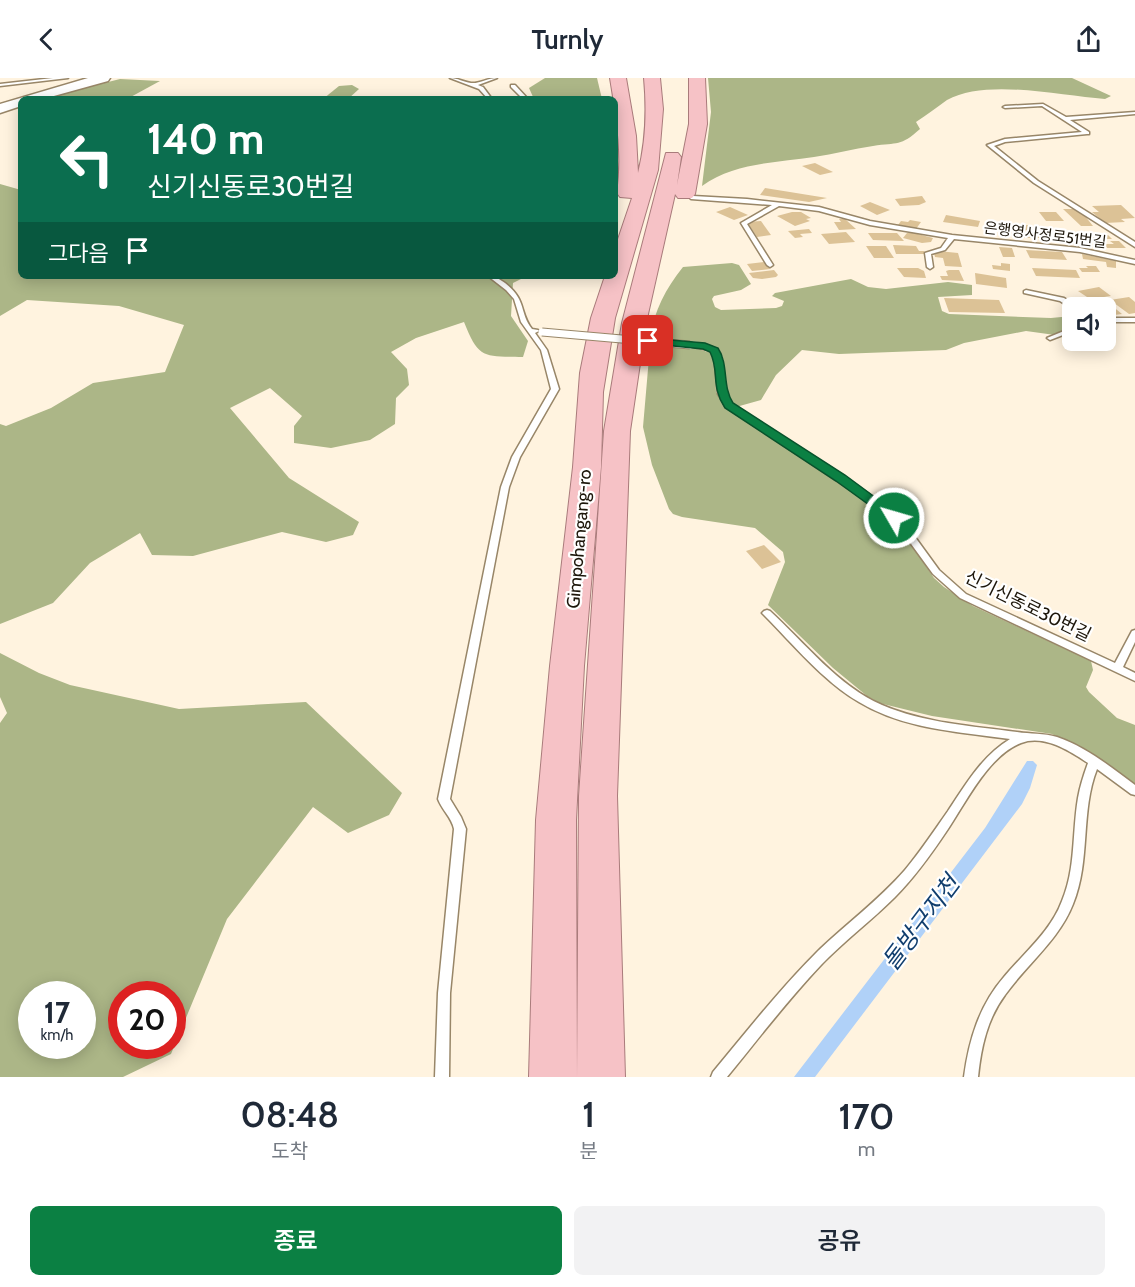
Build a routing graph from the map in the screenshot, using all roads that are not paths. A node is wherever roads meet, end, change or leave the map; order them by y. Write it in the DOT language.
graph roads {
  1 [pos="29,78"];
  2 [pos="66,78"];
  3 [pos="103,78"];
  4 [pos="452,78"];
  5 [pos="495,78"];
  6 [pos="618,78"];
  7 [pos="652,78"];
  8 [pos="669,78"];
  9 [pos="697,78"];
  10 [pos="24,84"];
  11 [pos="0,85"];
  12 [pos="474,86"];
  13 [pos="513,86"];
  14 [pos="38,96"];
  15 [pos="488,96"];
  16 [pos="523,96"];
  17 [pos="1005,107"];
  18 [pos="1135,113"];
  19 [pos="1065,118"];
  20 [pos="693,198"];
  21 [pos="779,204"];
  22 [pos="618,229"];
  23 [pos="952,237"];
  24 [pos="1135,245"];
  25 [pos="1135,261"];
  26 [pos="770,266"];
  27 [pos="930,267"];
  28 [pos="618,271"];
  29 [pos="494,279"];
  30 [pos="616,279"];
  31 [pos="1026,292"];
  32 [pos="1062,299"];
  33 [pos="1116,320"];
  34 [pos="1135,321"];
  35 [pos="634,323"];
  36 [pos="536,331"];
  37 [pos="1062,334"];
  38 [pos="1050,338"];
  39 [pos="767,613"];
  40 [pos="1135,633"];
  41 [pos="1117,668"];
  42 [pos="1135,677"];
  43 [pos="1025,737"];
  44 [pos="1094,762"];
  45 [pos="1135,791"];
  46 [pos="442,1077"];
  47 [pos="553,1077"];
  48 [pos="601,1077"];
  49 [pos="718,1077"];
  50 [pos="970,1077"];
  1 -- 10 [label="lane"];
  2 -- 10 [label="lane"];
  3 -- 14 [label="main road"];
  4 -- 12 [label="lane"];
  5 -- 12 [label="lane"];
  6 -- 22 [label="highway"];
  7 -- 28 [label="highway, Gimpohangang-ro"];
  8 -- 35 [label="highway, Gimpohangang-ro"];
  9 -- 35 [label="highway"];
  10 -- 11 [label="lane"];
  12 -- 15 [label="lane"];
  13 -- 16 [label="lane"];
  17 -- 19 [label="lane"];
  18 -- 19 [label="lane"];
  19 -- 24 [label="lane"];
  20 -- 21 [label="lane, 은행영사정로51번길"];
  21 -- 23 [label="lane, 은행영사정로51번길"];
  21 -- 26 [label="lane"];
  23 -- 25 [label="lane, 은행영사정로51번길"];
  23 -- 27 [label="lane"];
  29 -- 36 [label="lane"];
  30 -- 47 [label="highway, Gimpohangang-ro"];
  31 -- 32 [label="lane"];
  33 -- 34 [label="lane"];
  35 -- 48 [label="highway, Gimpohangang-ro"];
  36 -- 41 [label="lane, 신기신동로30번길, bridge"];
  36 -- 46 [label="lane"];
  37 -- 38 [label="lane"];
  39 -- 43 [label="lane"];
  40 -- 41 [label="lane"];
  41 -- 42 [label="lane, 신기신동로30번길"];
  43 -- 44 [label="lane"];
  43 -- 49 [label="lane"];
  44 -- 45 [label="lane"];
  44 -- 50 [label="lane"];
}
